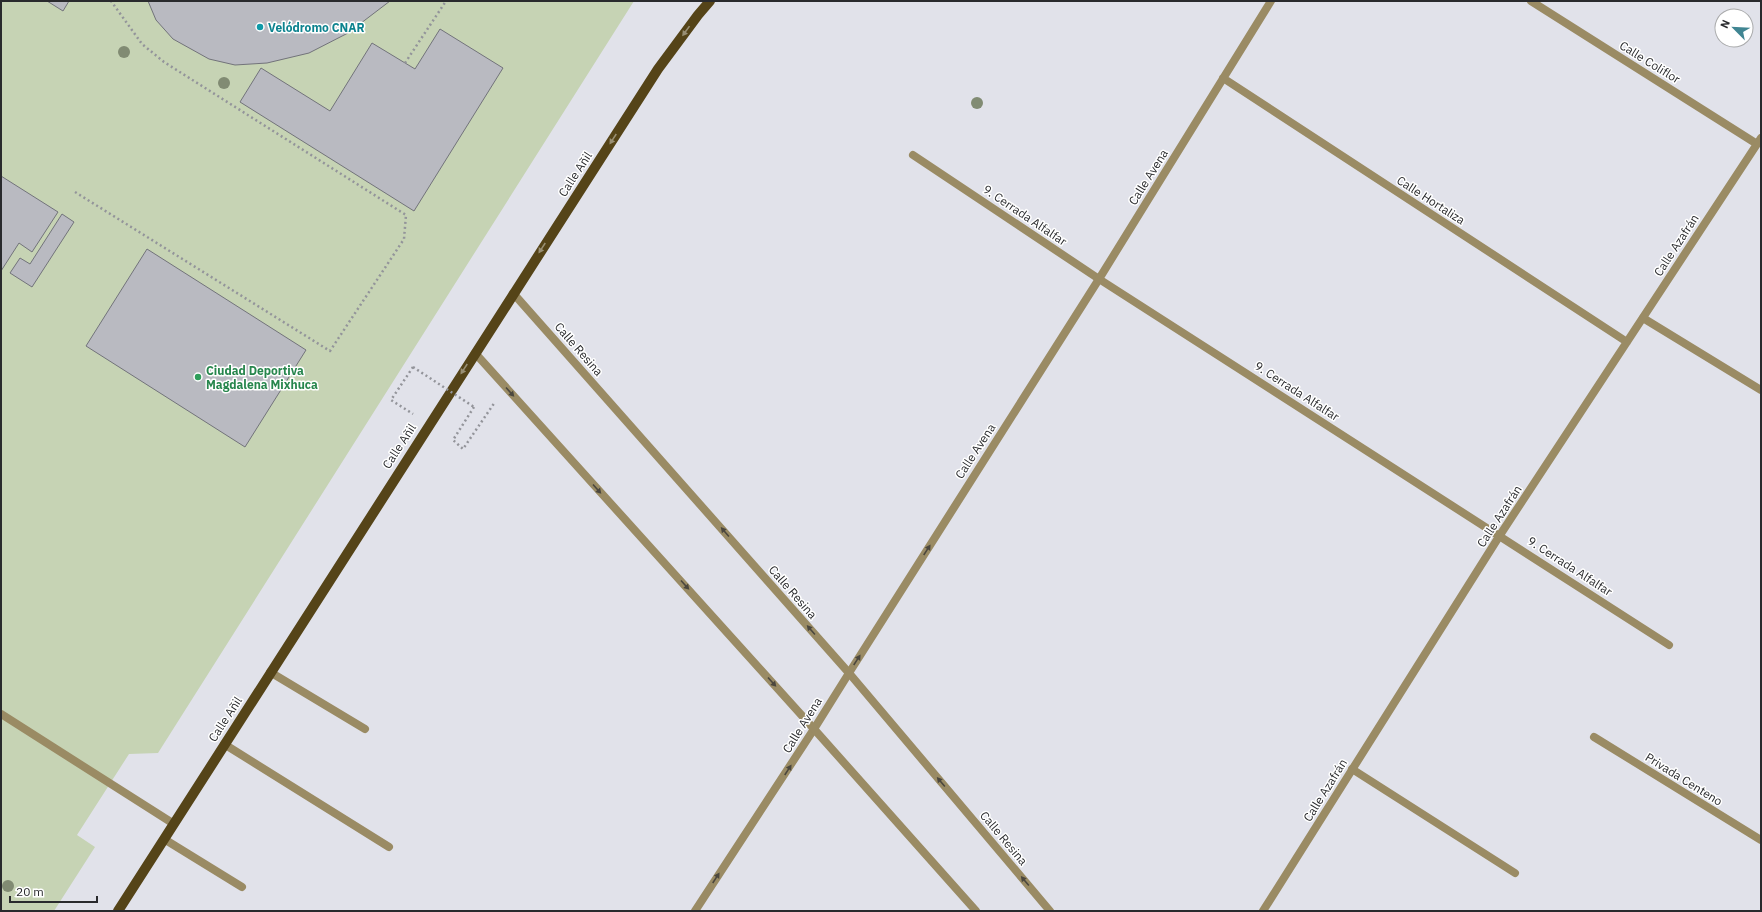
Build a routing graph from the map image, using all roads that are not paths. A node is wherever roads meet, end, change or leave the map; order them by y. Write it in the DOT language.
graph roads {
  1 [pos="710,1"];
  2 [pos="1272,1"];
  3 [pos="1531,1"];
  4 [pos="1223,78"];
  5 [pos="1759,141"];
  6 [pos="913,155"];
  7 [pos="1099,279"];
  8 [pos="513,293"];
  9 [pos="1643,318"];
  10 [pos="1627,342"];
  11 [pos="475,353"];
  12 [pos="1761,390"];
  13 [pos="1500,535"];
  14 [pos="1669,645"];
  15 [pos="270,672"];
  16 [pos="849,673"];
  17 [pos="1,714"];
  18 [pos="365,729"];
  19 [pos="814,729"];
  20 [pos="1594,737"];
  21 [pos="224,744"];
  22 [pos="1352,769"];
  23 [pos="174,824"];
  24 [pos="164,839"];
  25 [pos="1761,840"];
  26 [pos="389,847"];
  27 [pos="1515,873"];
  28 [pos="242,887"];
  29 [pos="118,911"];
  30 [pos="695,911"];
  31 [pos="976,911"];
  32 [pos="1050,911"];
  33 [pos="1263,911"];
  1 -- 8 [label="main road, Calle Añil, one-way"];
  2 -- 4 [label="street, Calle Avena"];
  3 -- 5 [label="street, Calle Coliflor"];
  4 -- 7 [label="street, Calle Avena"];
  4 -- 10 [label="street, Calle Hortaliza"];
  5 -- 9 [label="street, Calle Azafrán"];
  6 -- 7 [label="street, 9. Cerrada Alfalfar"];
  7 -- 13 [label="street, 9. Cerrada Alfalfar"];
  16 -- 7 [label="street, Calle Avena, one-way"];
  8 -- 11 [label="main road, Calle Añil"];
  16 -- 8 [label="street, Calle Resina, one-way"];
  9 -- 10 [label="street, Calle Azafrán"];
  9 -- 12 [label="street"];
  10 -- 13 [label="street, Calle Azafrán"];
  11 -- 15 [label="main road, Calle Añil, one-way"];
  11 -- 19 [label="street, one-way"];
  13 -- 14 [label="street, 9. Cerrada Alfalfar"];
  13 -- 22 [label="street, Calle Azafrán"];
  15 -- 18 [label="street"];
  15 -- 21 [label="main road, Calle Añil"];
  16 -- 19 [label="street, Calle Avena"];
  32 -- 16 [label="street, Calle Resina, one-way"];
  17 -- 23 [label="street"];
  30 -- 19 [label="street, Calle Avena, one-way"];
  19 -- 31 [label="street"];
  20 -- 25 [label="street, Privada Centeno"];
  21 -- 23 [label="main road, Calle Añil"];
  21 -- 26 [label="street"];
  22 -- 27 [label="street"];
  22 -- 33 [label="street, Calle Azafrán"];
  23 -- 24 [label="main road, Calle Añil"];
  24 -- 28 [label="street"];
  24 -- 29 [label="main road, Calle Añil"];
}
